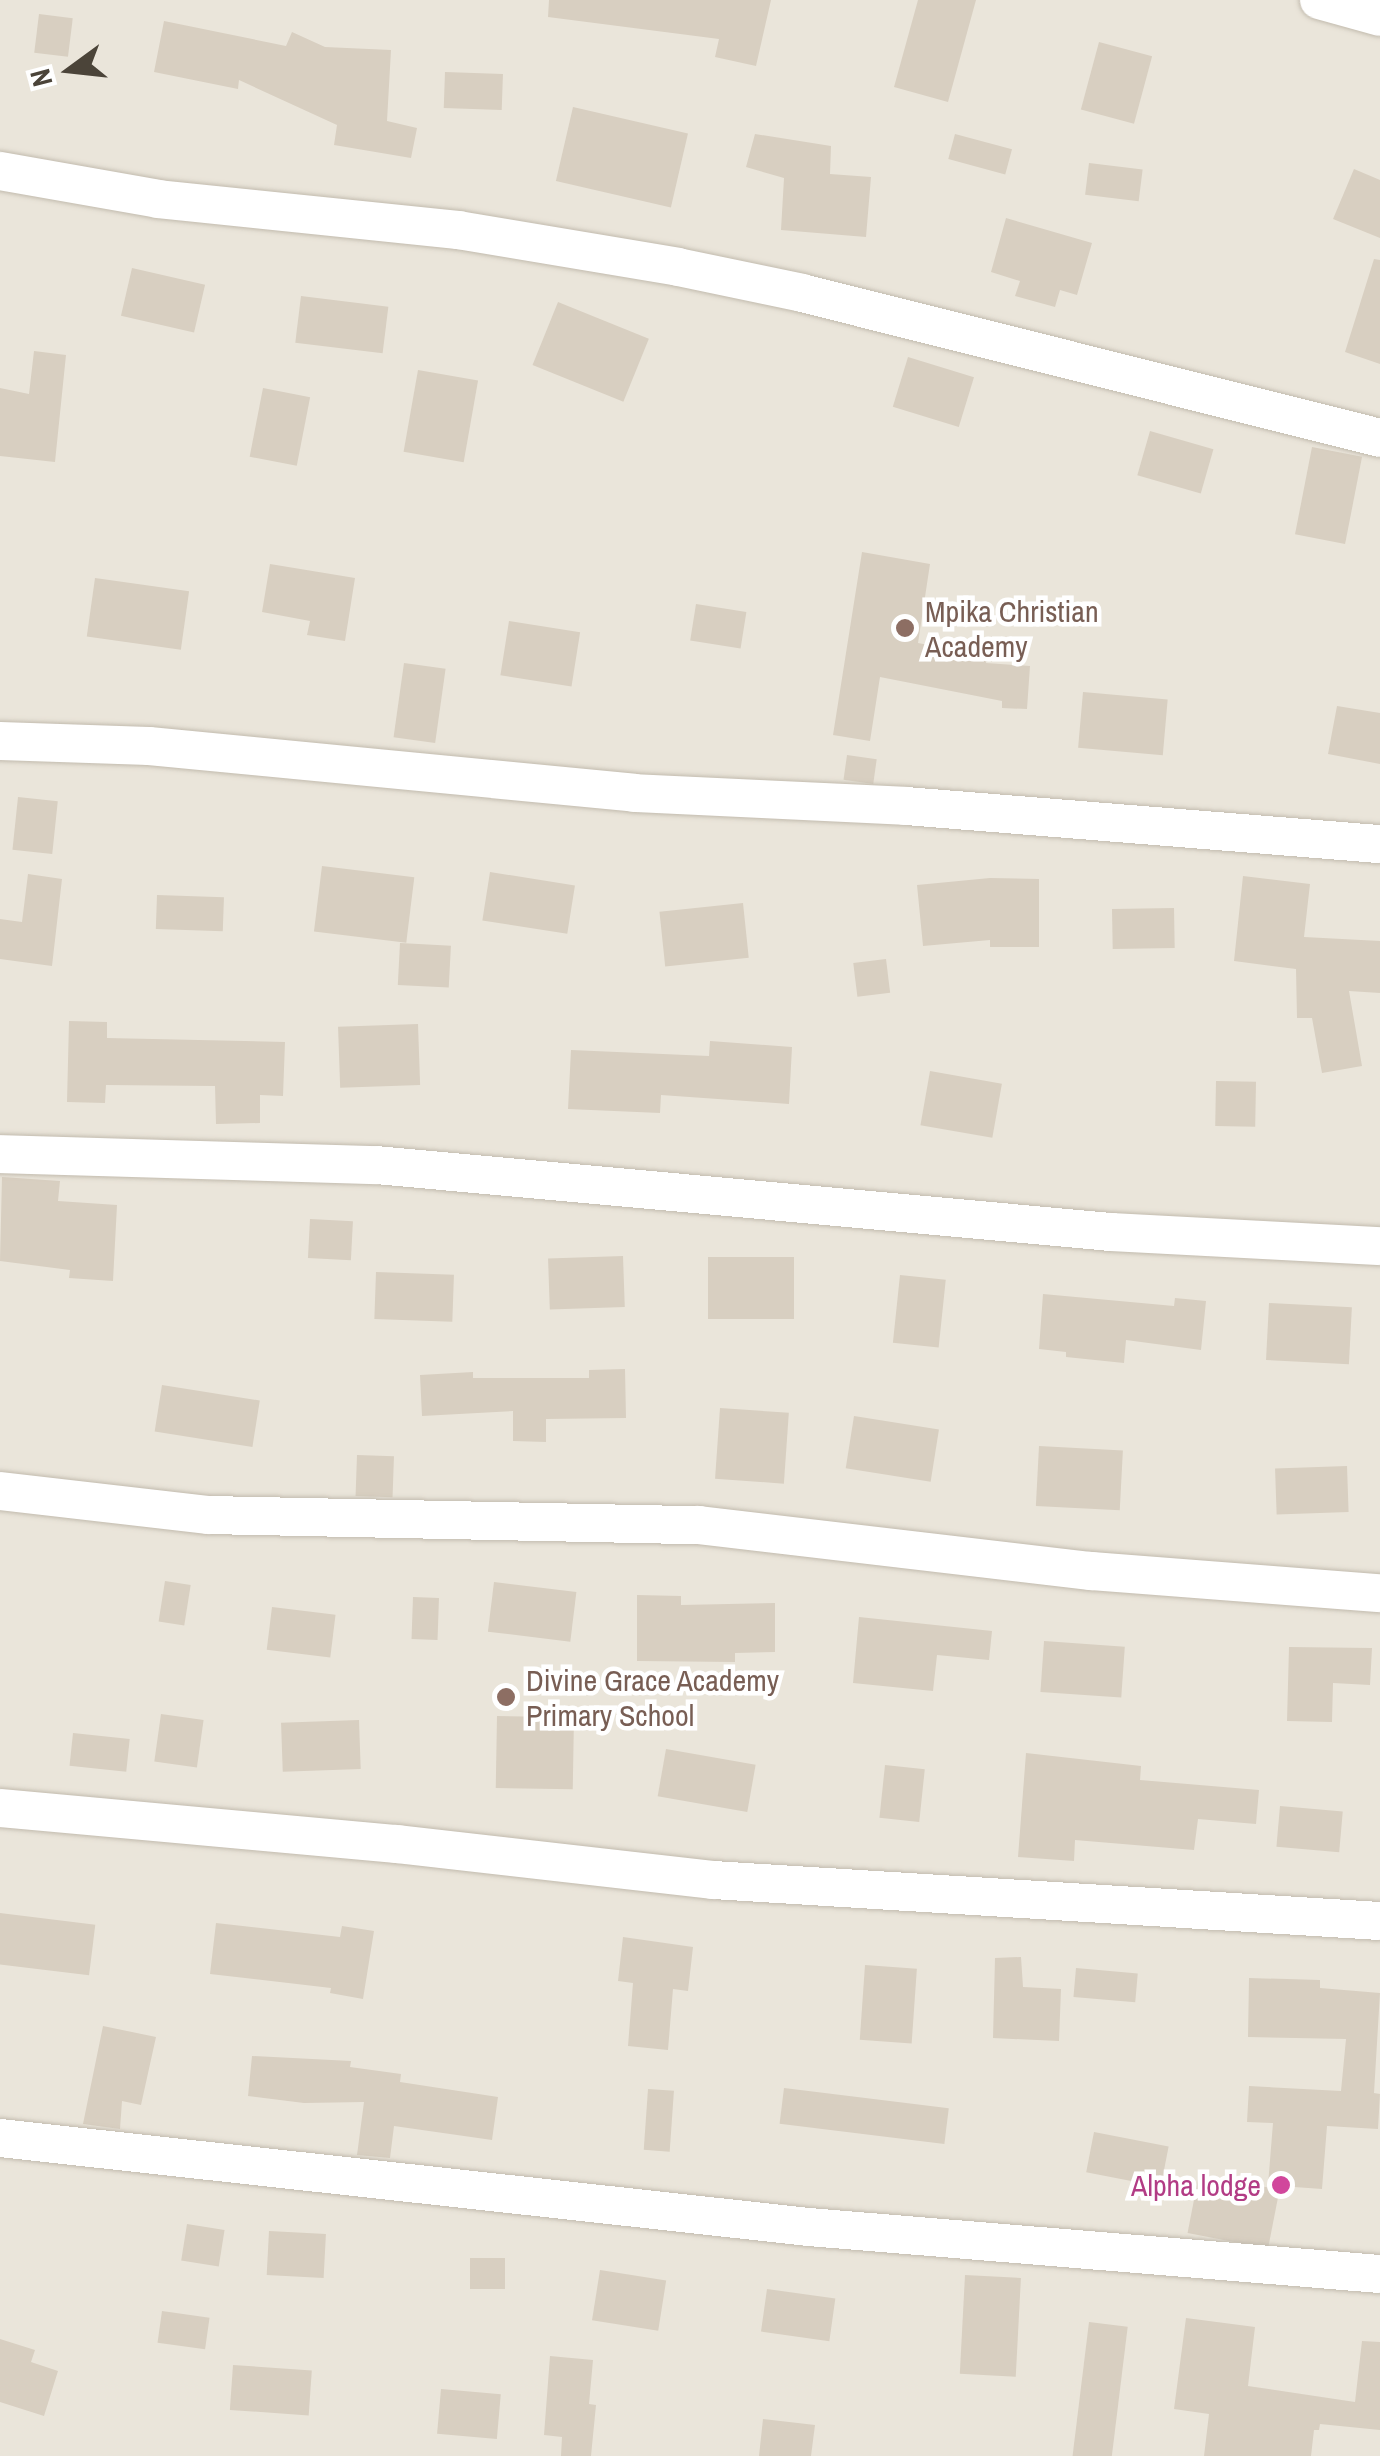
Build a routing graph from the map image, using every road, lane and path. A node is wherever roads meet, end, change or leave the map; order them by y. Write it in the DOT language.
graph roads {
  1 [pos="1318,0"];
  2 [pos="1380,17"];
  3 [pos="0,171"];
  4 [pos="1380,438"];
  5 [pos="0,741"];
  6 [pos="1380,844"];
  7 [pos="0,1154"];
  8 [pos="1380,1246"];
  9 [pos="0,1490"];
  10 [pos="1380,1593"];
  11 [pos="0,1808"];
  12 [pos="1380,1921"];
  13 [pos="0,2138"];
  14 [pos="1380,2274"];
  1 -- 2 [label="street"];
  3 -- 4 [label="street"];
  5 -- 6 [label="street"];
  7 -- 8 [label="street"];
  9 -- 10 [label="street"];
  11 -- 12 [label="street"];
  13 -- 14 [label="street"];
}
